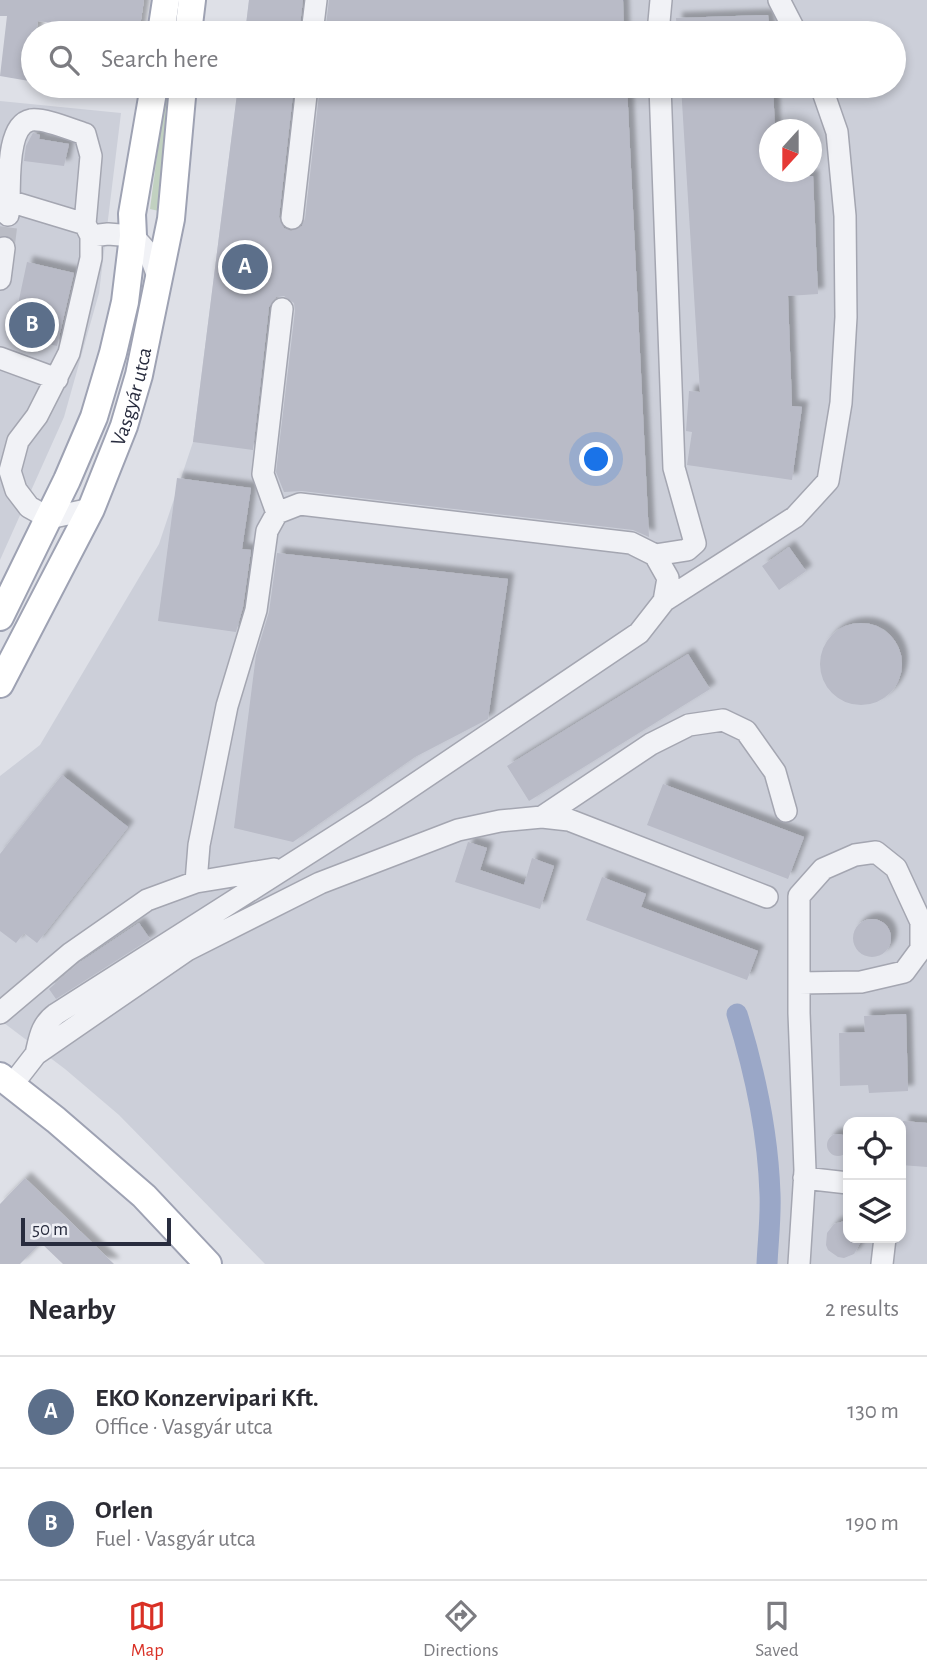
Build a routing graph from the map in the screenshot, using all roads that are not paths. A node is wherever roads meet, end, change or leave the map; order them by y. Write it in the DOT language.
graph roads {
  1 [pos="166,0"];
  2 [pos="192,0"];
  3 [pos="316,0"];
  4 [pos="661,0"];
  5 [pos="779,0"];
  6 [pos="163,21"];
  7 [pos="189,21"];
  8 [pos="313,21"];
  9 [pos="660,21"];
  10 [pos="790,21"];
  11 [pos="152,98"];
  12 [pos="182,98"];
  13 [pos="306,98"];
  14 [pos="660,98"];
  15 [pos="825,98"];
  16 [pos="292,218"];
  17 [pos="88,230"];
  18 [pos="133,236"];
  19 [pos="4,248"];
  20 [pos="0,279"];
  21 [pos="159,279"];
  22 [pos="282,309"];
  23 [pos="0,358"];
  24 [pos="57,379"];
  25 [pos="91,509"];
  26 [pos="277,513"];
  27 [pos="49,518"];
  28 [pos="655,555"];
  29 [pos="664,601"];
  30 [pos="0,617"];
  31 [pos="0,684"];
  32 [pos="786,811"];
  33 [pos="542,817"];
  34 [pos="286,867"];
  35 [pos="196,882"];
  36 [pos="767,897"];
  37 [pos="799,984"];
  38 [pos="0,1013"];
  39 [pos="36,1054"];
  40 [pos="6,1081"];
  41 [pos="804,1178"];
  42 [pos="843,1182"];
  43 [pos="884,1243"];
  44 [pos="196,1260"];
  45 [pos="799,1264"];
  46 [pos="882,1264"];
  1 -- 6 [label="main road"];
  2 -- 7 [label="main road"];
  3 -- 8 [label="lane"];
  4 -- 9 [label="lane"];
  5 -- 10 [label="lane"];
  11 -- 18 [label="main road, Vasgyár utca"];
  12 -- 21 [label="main road, Vasgyár utca"];
  13 -- 16 [label="lane"];
  14 -- 28 [label="lane"];
  15 -- 29 [label="lane"];
  17 -- 17 [label="lane"];
  17 -- 18 [label="lane"];
  17 -- 24 [label="lane"];
  18 -- 21 [label="lane"];
  18 -- 27 [label="main road, Vasgyár utca"];
  19 -- 20 [label="lane"];
  21 -- 25 [label="main road, Vasgyár utca"];
  22 -- 26 [label="lane"];
  23 -- 24 [label="lane"];
  24 -- 27 [label="lane"];
  25 -- 27 [label="lane"];
  25 -- 31 [label="main road, Vasgyár utca"];
  26 -- 28 [label="lane"];
  26 -- 35 [label="lane"];
  27 -- 30 [label="main road, Vasgyár utca"];
  28 -- 29 [label="lane"];
  29 -- 34 [label="lane"];
  32 -- 33 [label="lane"];
  33 -- 36 [label="lane"];
  33 -- 39 [label="lane"];
  34 -- 35 [label="lane"];
  34 -- 39 [label="lane"];
  35 -- 38 [label="lane"];
  37 -- 37 [label="lane"];
  37 -- 41 [label="lane"];
  39 -- 40 [label="lane"];
  40 -- 44 [label="main road"];
  41 -- 42 [label="lane"];
  41 -- 45 [label="lane"];
  43 -- 46 [label="lane"];
}
